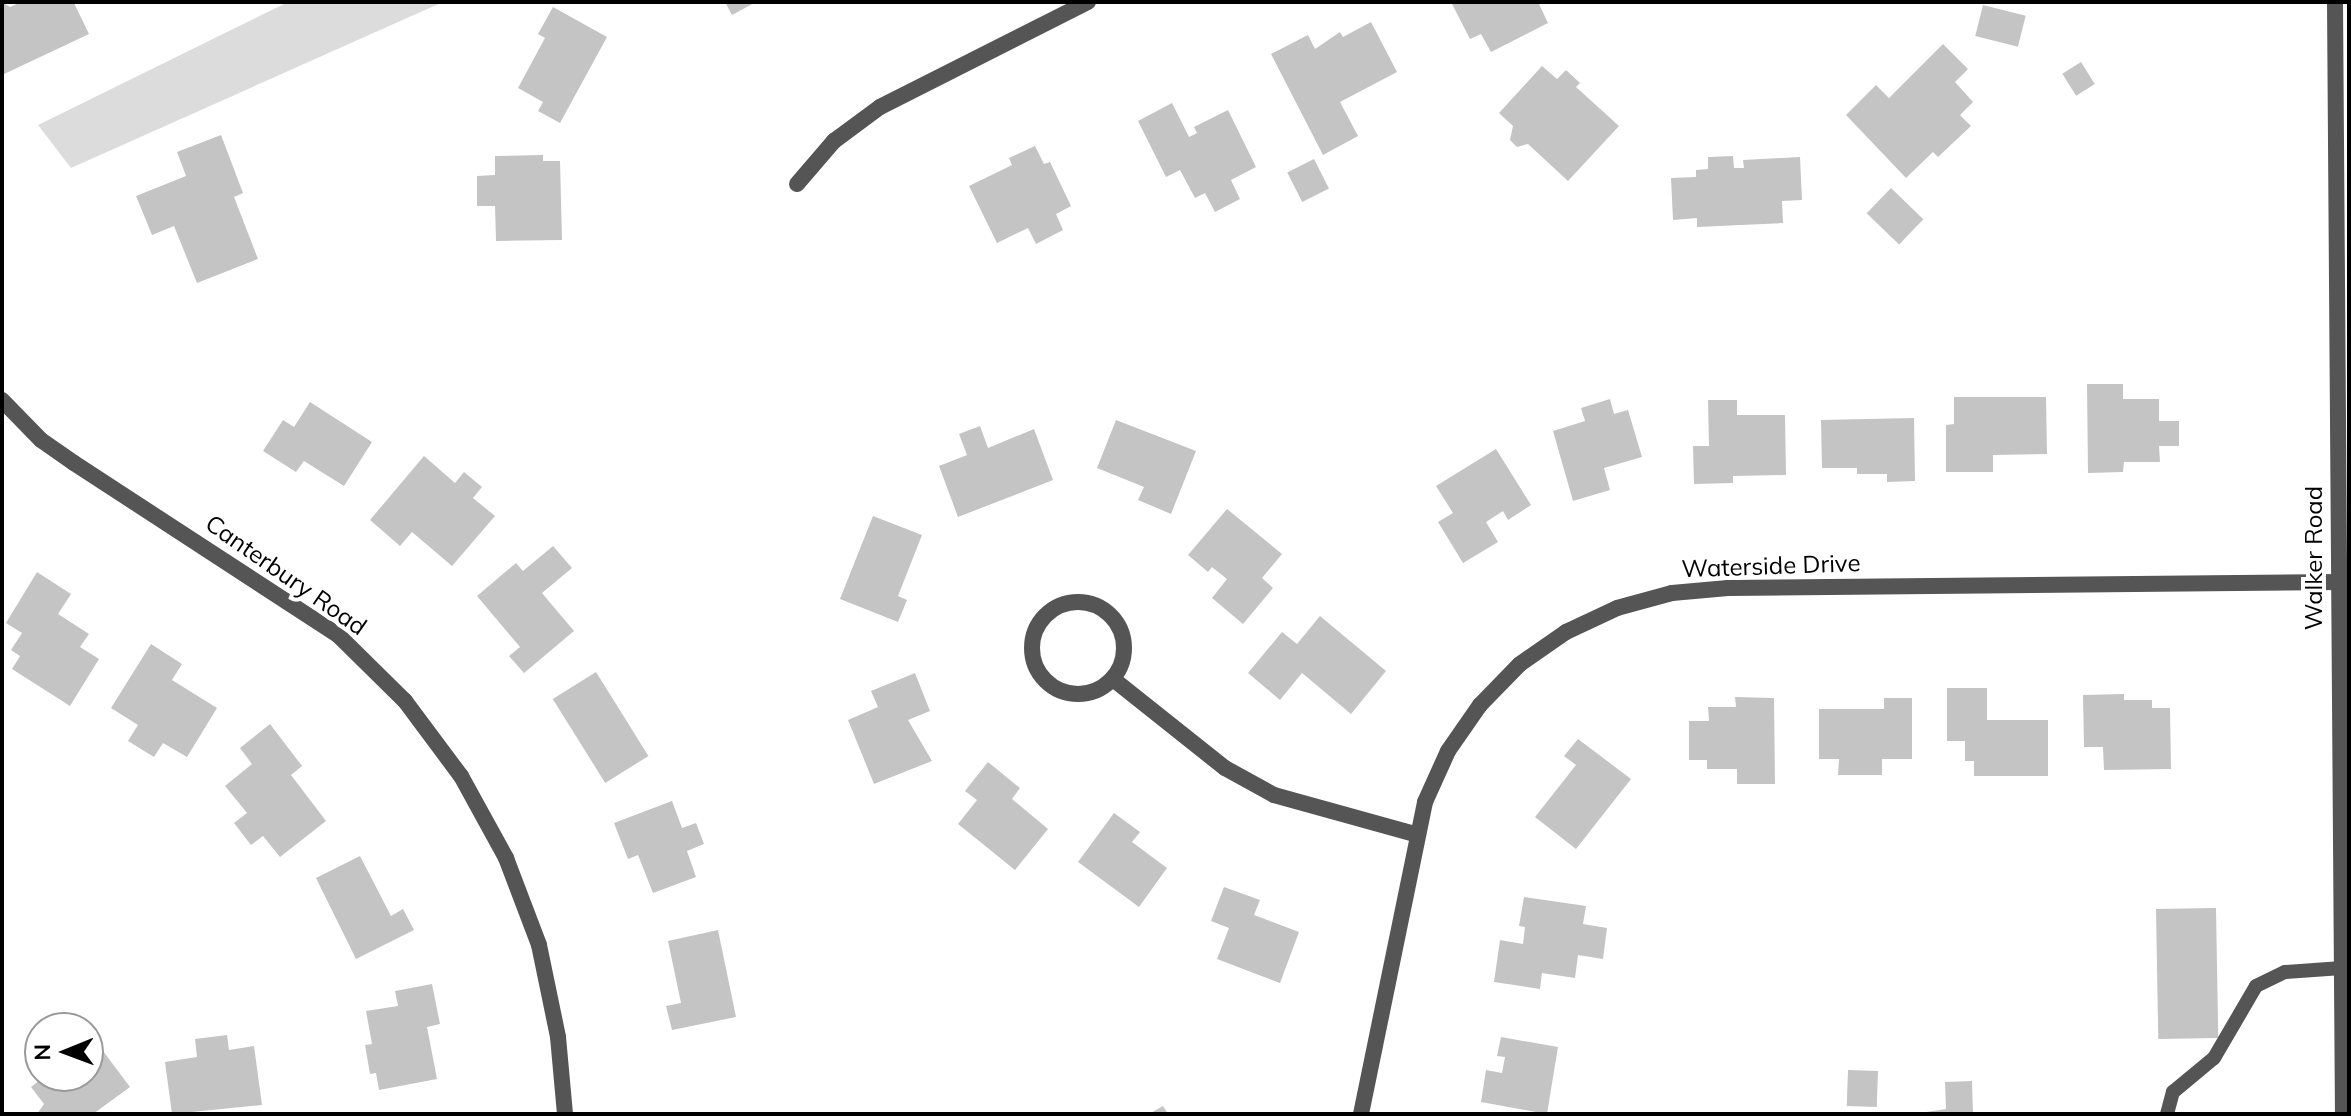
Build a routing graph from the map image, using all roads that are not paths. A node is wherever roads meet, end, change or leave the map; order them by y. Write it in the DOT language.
graph roads {
  1 [pos="1088,2"];
  2 [pos="2335,2"];
  3 [pos="797,184"];
  4 [pos="2,400"];
  5 [pos="2338,582"];
  6 [pos="1113,679"];
  7 [pos="1415,834"];
  8 [pos="2342,968"];
  9 [pos="565,1114"];
  10 [pos="1361,1114"];
  11 [pos="2167,1114"];
  12 [pos="2343,1114"];
  1 -- 3 [label="street"];
  2 -- 5 [label="street, Walker Road"];
  4 -- 9 [label="street, Canterbury Road"];
  5 -- 7 [label="street, Waterside Drive"];
  5 -- 8 [label="street, Walker Road"];
  6 -- 6 [label="street"];
  6 -- 7 [label="street"];
  7 -- 10 [label="street, Waterside Drive"];
  8 -- 11 [label="lane"];
  8 -- 12 [label="street, Walker Road"];
}
